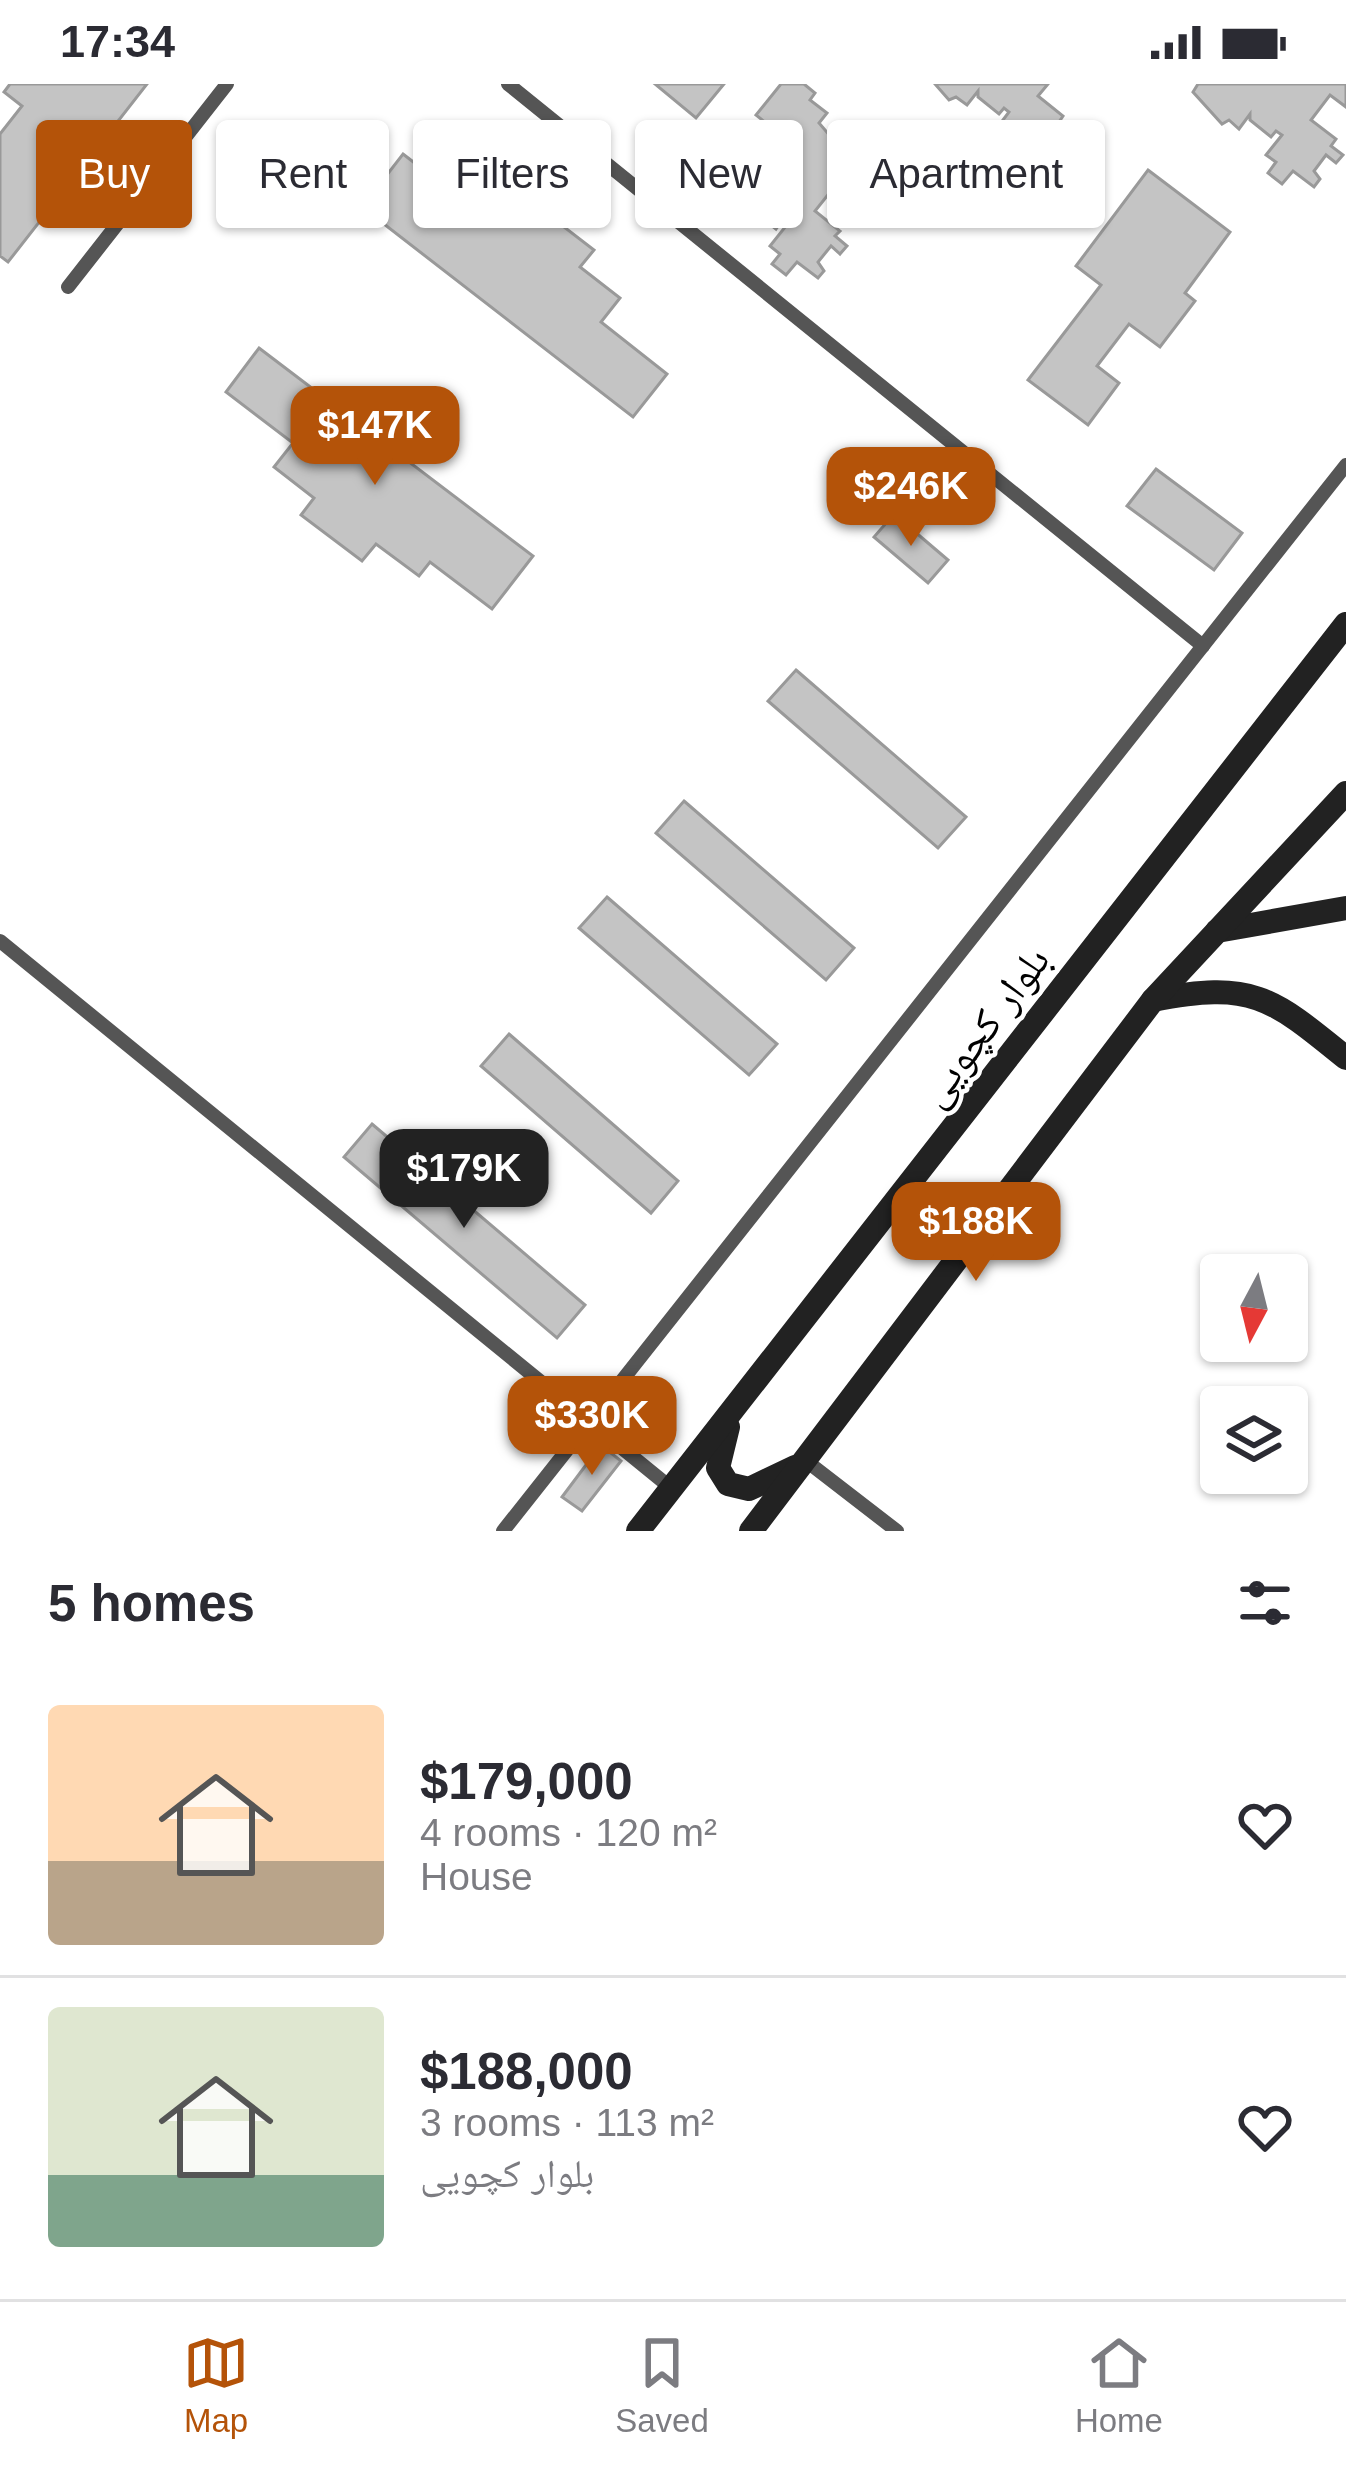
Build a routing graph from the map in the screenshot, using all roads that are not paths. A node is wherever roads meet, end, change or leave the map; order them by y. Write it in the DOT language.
graph roads {
  1 [pos="227,84"];
  2 [pos="508,84"];
  3 [pos="68,287"];
  4 [pos="1346,465"];
  5 [pos="1346,624"];
  6 [pos="1202,646"];
  7 [pos="1346,794"];
  8 [pos="1346,908"];
  9 [pos="1217,931"];
  10 [pos="0,941"];
  11 [pos="1153,1000"];
  12 [pos="1346,1058"];
  13 [pos="732,1414"];
  14 [pos="590,1421"];
  15 [pos="805,1460"];
  16 [pos="671,1488"];
  17 [pos="503,1531"];
  18 [pos="638,1531"];
  19 [pos="751,1531"];
  20 [pos="897,1531"];
  1 -- 3 [label="lane"];
  2 -- 6 [label="lane"];
  4 -- 6 [label="lane"];
  5 -- 13 [label="main road, بلوار کچویی"];
  6 -- 14 [label="lane"];
  7 -- 9 [label="main road"];
  8 -- 9 [label="main road"];
  9 -- 11 [label="main road"];
  10 -- 14 [label="lane"];
  11 -- 12 [label="main road"];
  11 -- 15 [label="main road"];
  13 -- 15 [label="main road"];
  13 -- 16 [label="main road, بلوار کچویی"];
  14 -- 16 [label="lane"];
  14 -- 17 [label="lane"];
  15 -- 19 [label="main road"];
  15 -- 20 [label="lane"];
  16 -- 18 [label="main road, بلوار کچویی"];
}
